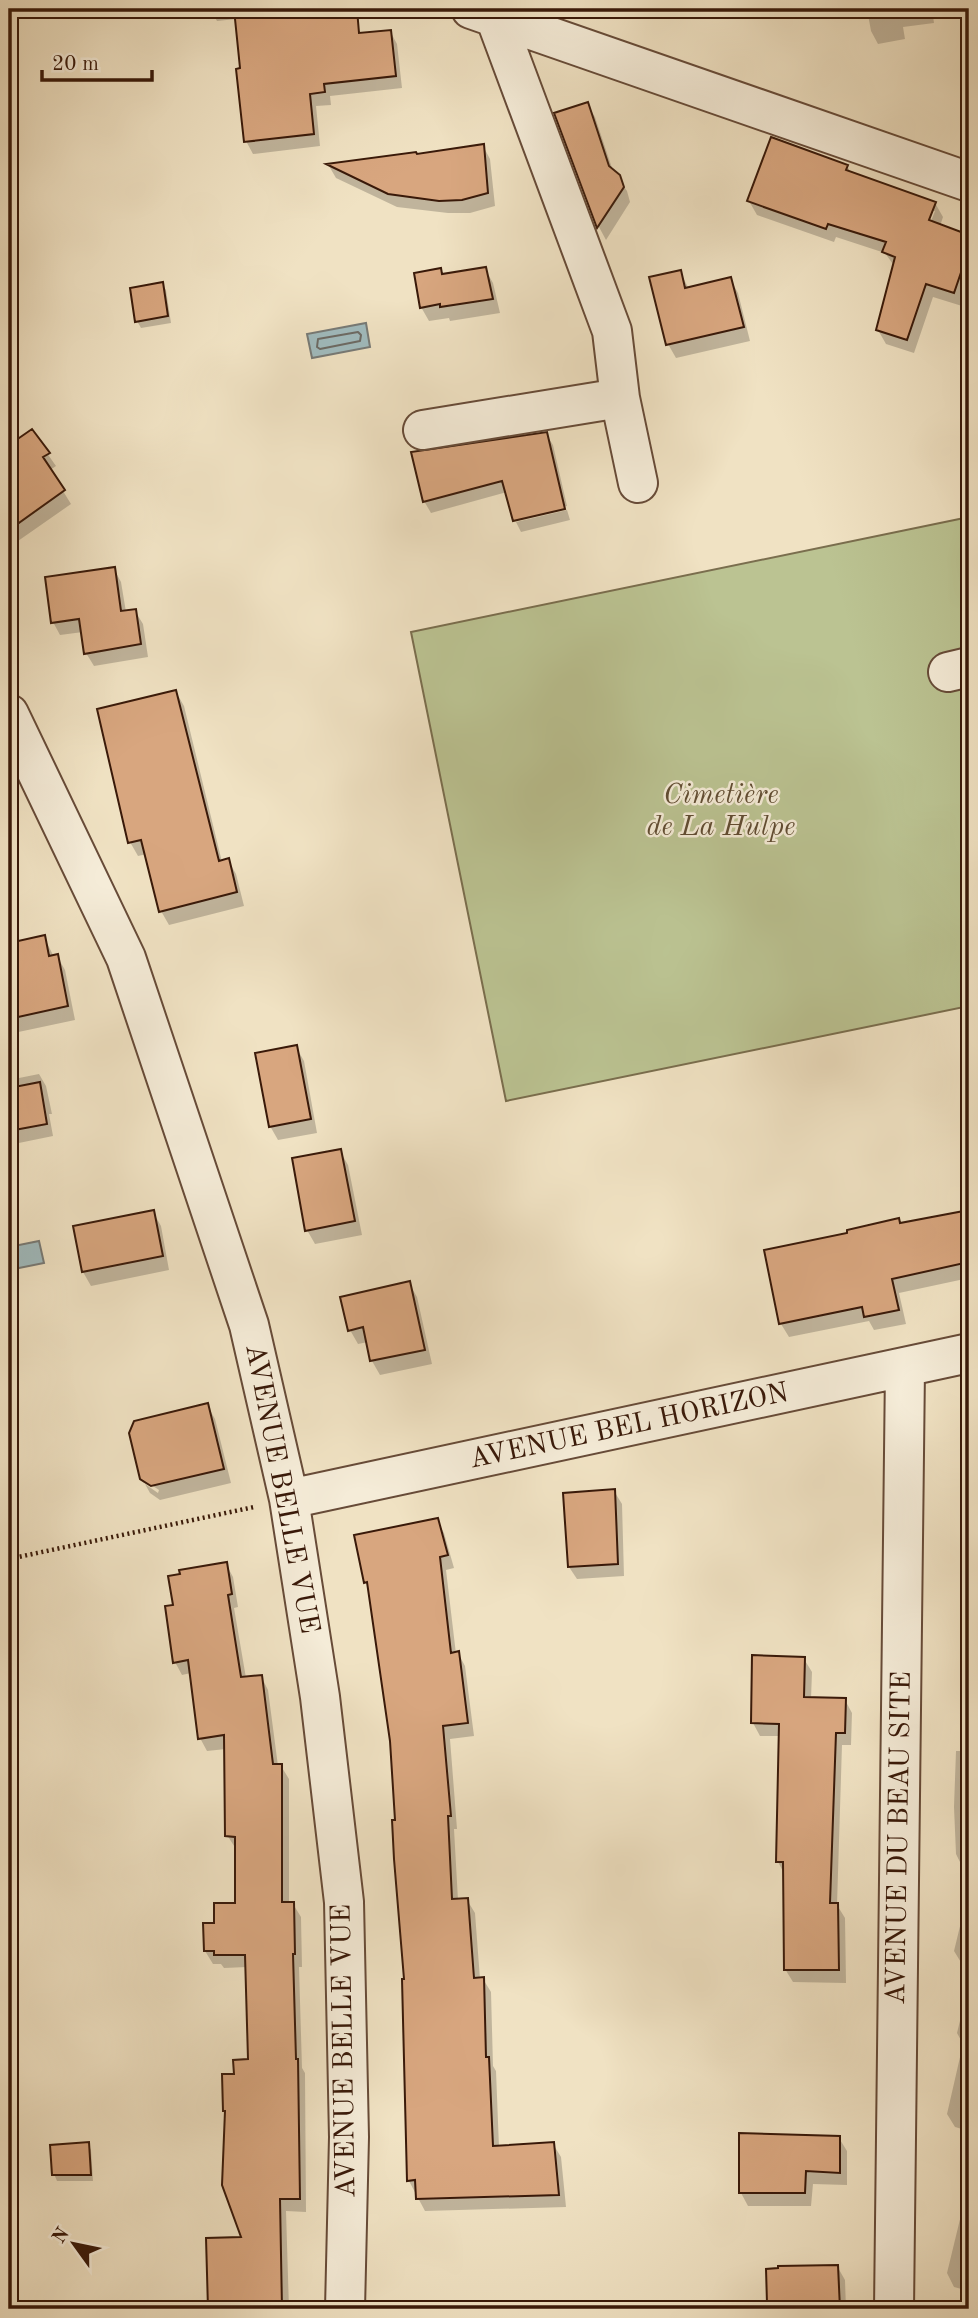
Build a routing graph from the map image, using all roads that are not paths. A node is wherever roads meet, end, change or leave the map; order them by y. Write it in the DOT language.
graph roads {
  1 [pos="483,13"];
  2 [pos="969,181"];
  3 [pos="620,398"];
  4 [pos="423,430"];
  5 [pos="638,483"];
  6 [pos="9,715"];
  7 [pos="969,1353"];
  8 [pos="905,1368"];
  9 [pos="289,1499"];
  10 [pos="345,2309"];
  11 [pos="894,2309"];
  1 -- 2 [label="street"];
  1 -- 3 [label="street"];
  3 -- 4 [label="street"];
  3 -- 5 [label="street"];
  6 -- 9 [label="street, AVENUE BELLE VUE"];
  7 -- 8 [label="street, AVENUE BEL HORIZON"];
  8 -- 9 [label="street, AVENUE BEL HORIZON"];
  8 -- 11 [label="street, AVENUE DU BEAU SITE"];
  9 -- 10 [label="street, AVENUE BELLE VUE"];
}
